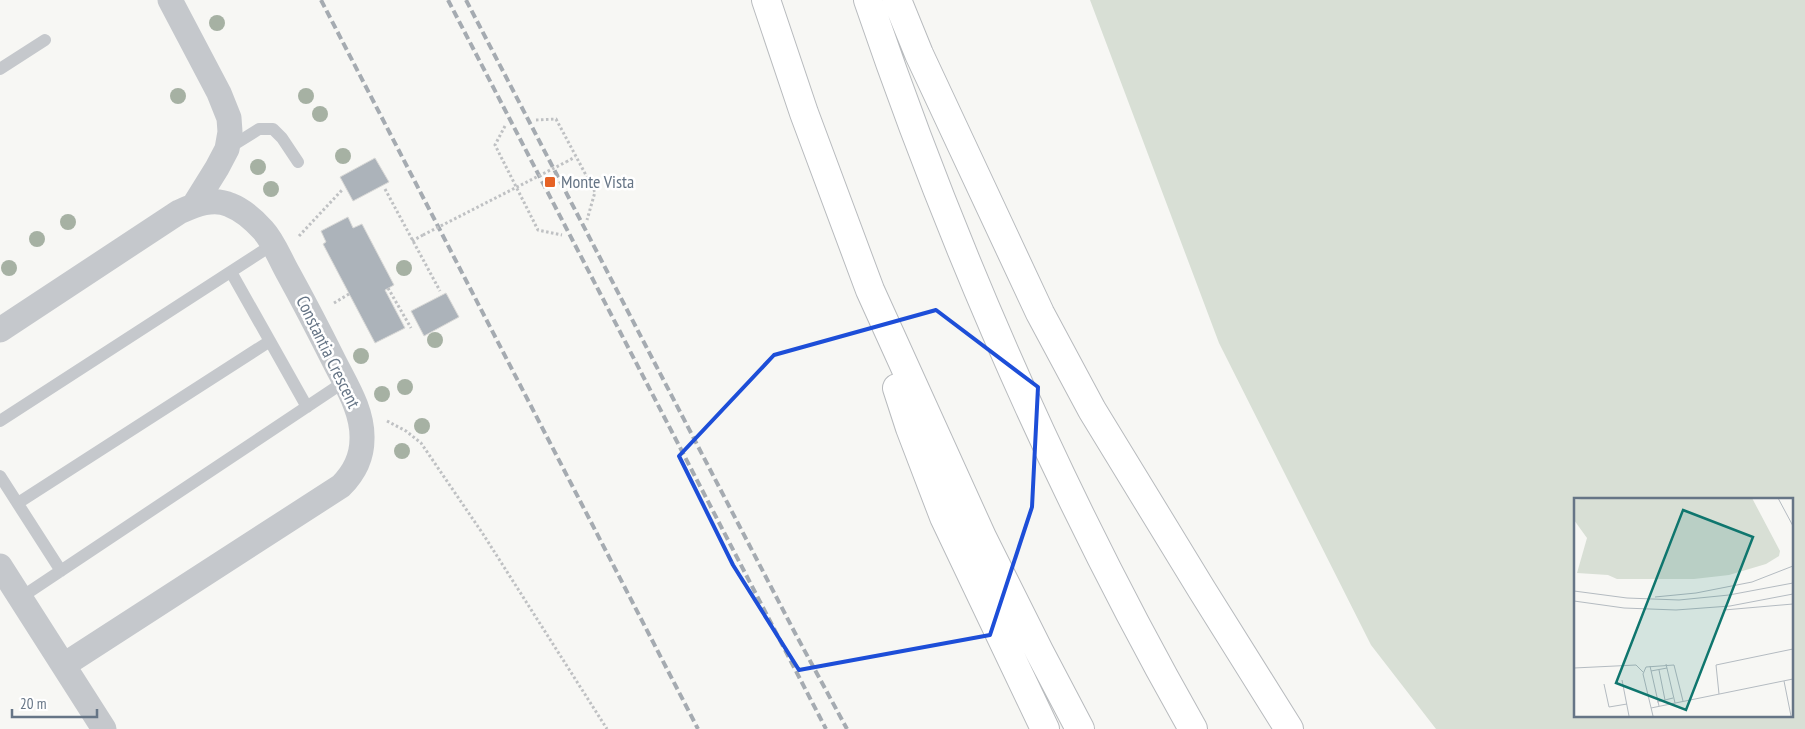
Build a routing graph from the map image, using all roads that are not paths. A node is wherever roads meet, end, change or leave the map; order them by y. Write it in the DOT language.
graph roads {
  1 [pos="170,0"];
  2 [pos="766,0"];
  3 [pos="868,0"];
  4 [pos="897,0"];
  5 [pos="46,40"];
  6 [pos="0,69"];
  7 [pos="227,149"];
  8 [pos="298,162"];
  9 [pos="194,205"];
  10 [pos="276,251"];
  11 [pos="231,272"];
  12 [pos="870,290"];
  13 [pos="0,330"];
  14 [pos="270,340"];
  15 [pos="344,382"];
  16 [pos="307,406"];
  17 [pos="0,421"];
  18 [pos="0,476"];
  19 [pos="18,503"];
  20 [pos="0,566"];
  21 [pos="61,571"];
  22 [pos="20,598"];
  23 [pos="64,664"];
  24 [pos="104,729"];
  25 [pos="1045,729"];
  26 [pos="1080,729"];
  27 [pos="1193,729"];
  28 [pos="1289,729"];
  1 -- 7 [label="street"];
  2 -- 12 [label="highway"];
  3 -- 27 [label="highway"];
  4 -- 28 [label="highway"];
  5 -- 6 [label="lane"];
  7 -- 8 [label="lane"];
  7 -- 9 [label="street"];
  9 -- 10 [label="street, Constantia Crescent"];
  9 -- 13 [label="street, Constantia Crescent"];
  10 -- 11 [label="lane"];
  10 -- 15 [label="street, Constantia Crescent"];
  11 -- 14 [label="lane"];
  11 -- 17 [label="lane"];
  12 -- 25 [label="highway"];
  12 -- 26 [label="highway"];
  14 -- 16 [label="lane"];
  14 -- 19 [label="lane"];
  15 -- 16 [label="lane"];
  15 -- 23 [label="street, Constantia Crescent"];
  16 -- 21 [label="lane"];
  18 -- 19 [label="lane"];
  19 -- 21 [label="lane"];
  20 -- 22 [label="street"];
  21 -- 22 [label="lane"];
  22 -- 23 [label="street"];
  23 -- 24 [label="street"];
}
